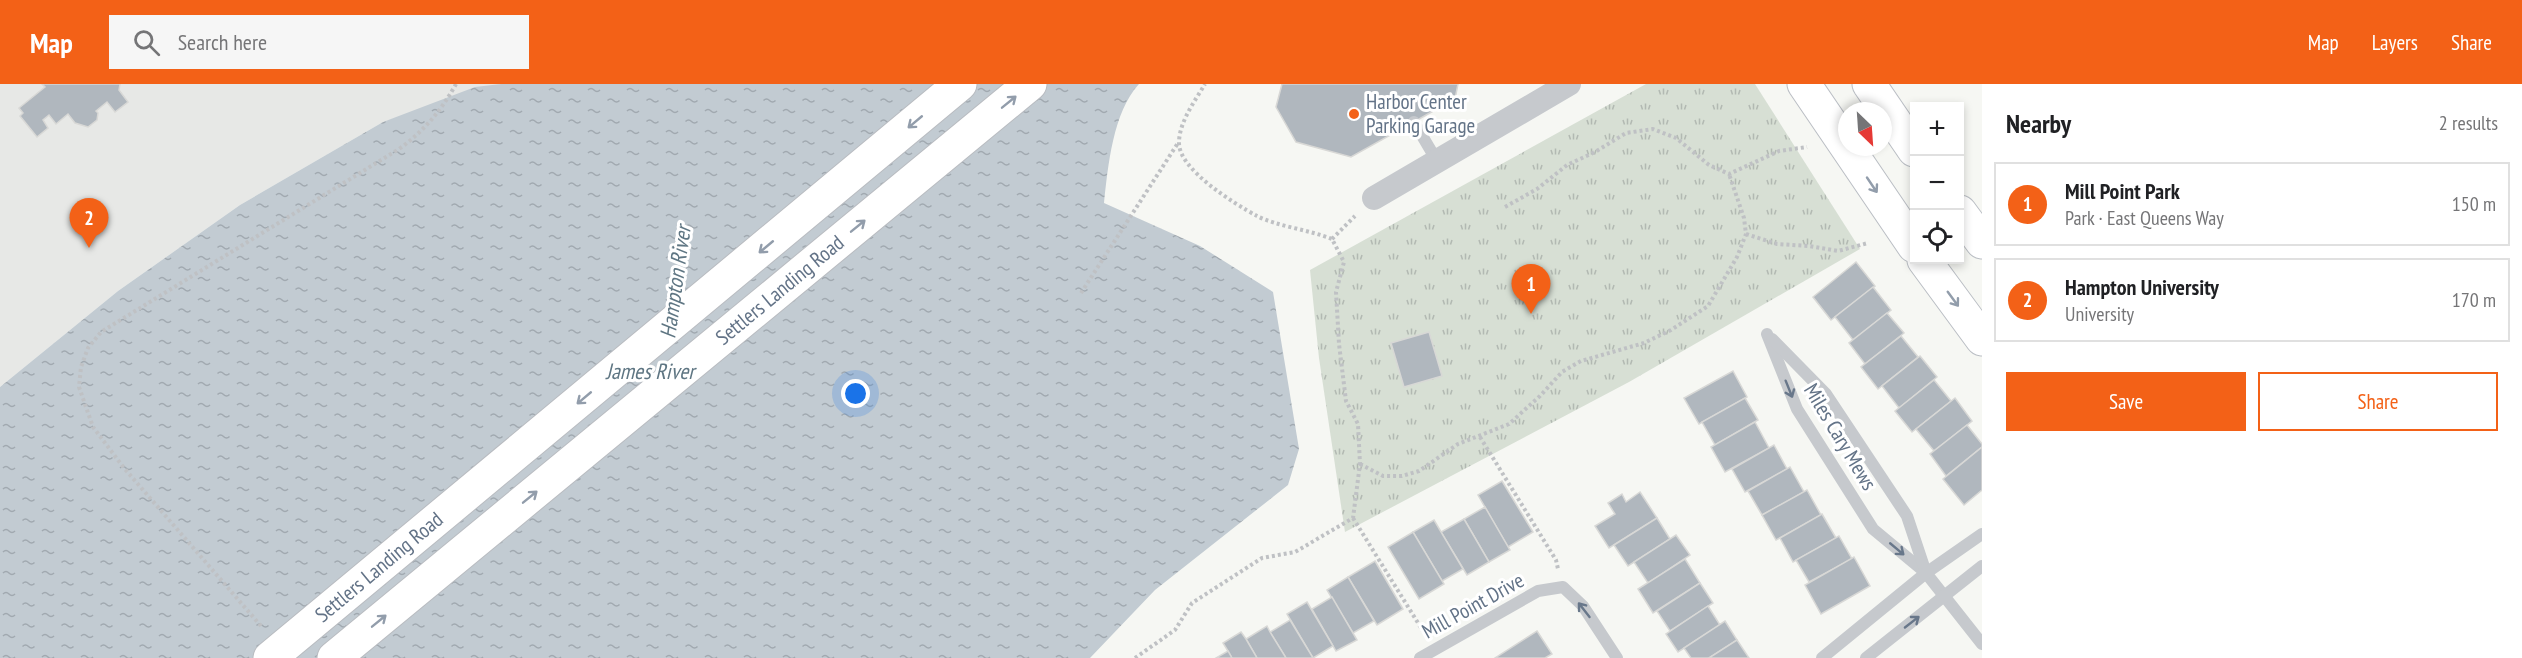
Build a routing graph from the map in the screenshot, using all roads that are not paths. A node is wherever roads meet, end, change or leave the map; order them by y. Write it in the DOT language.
graph roads {
  1 [pos="960,84"];
  2 [pos="1030,84"];
  3 [pos="1569,84"];
  4 [pos="1804,84"];
  5 [pos="1869,84"];
  6 [pos="1414,122"];
  7 [pos="1910,144"];
  8 [pos="1437,161"];
  9 [pos="1374,198"];
  10 [pos="1964,219"];
  11 [pos="1910,240"];
  12 [pos="1982,242"];
  13 [pos="1927,264"];
  14 [pos="1982,339"];
  15 [pos="1982,534"];
  16 [pos="1982,566"];
  17 [pos="1926,573"];
  18 [pos="1944,597"];
  19 [pos="1982,644"];
  20 [pos="270,658"];
  21 [pos="334,658"];
  22 [pos="1420,658"];
  23 [pos="1617,658"];
  24 [pos="1822,658"];
  25 [pos="1866,658"];
  1 -- 20 [label="main road, Settlers Landing Road, one-way"];
  21 -- 2 [label="main road, Settlers Landing Road, one-way"];
  3 -- 8 [label="street"];
  4 -- 11 [label="main road, one-way"];
  5 -- 7 [label="main road"];
  6 -- 8 [label="lane"];
  8 -- 9 [label="street"];
  10 -- 12 [label="main road"];
  13 -- 14 [label="main road, one-way"];
  15 -- 17 [label="lane"];
  16 -- 18 [label="lane"];
  17 -- 17 [label="lane, Miles Cary Mews, one-way"];
  17 -- 18 [label="lane, Miles Cary Mews"];
  17 -- 24 [label="lane"];
  18 -- 19 [label="lane, Miles Cary Mews"];
  25 -- 18 [label="lane, one-way"];
  23 -- 22 [label="lane, Mill Point Drive, one-way"];
}
